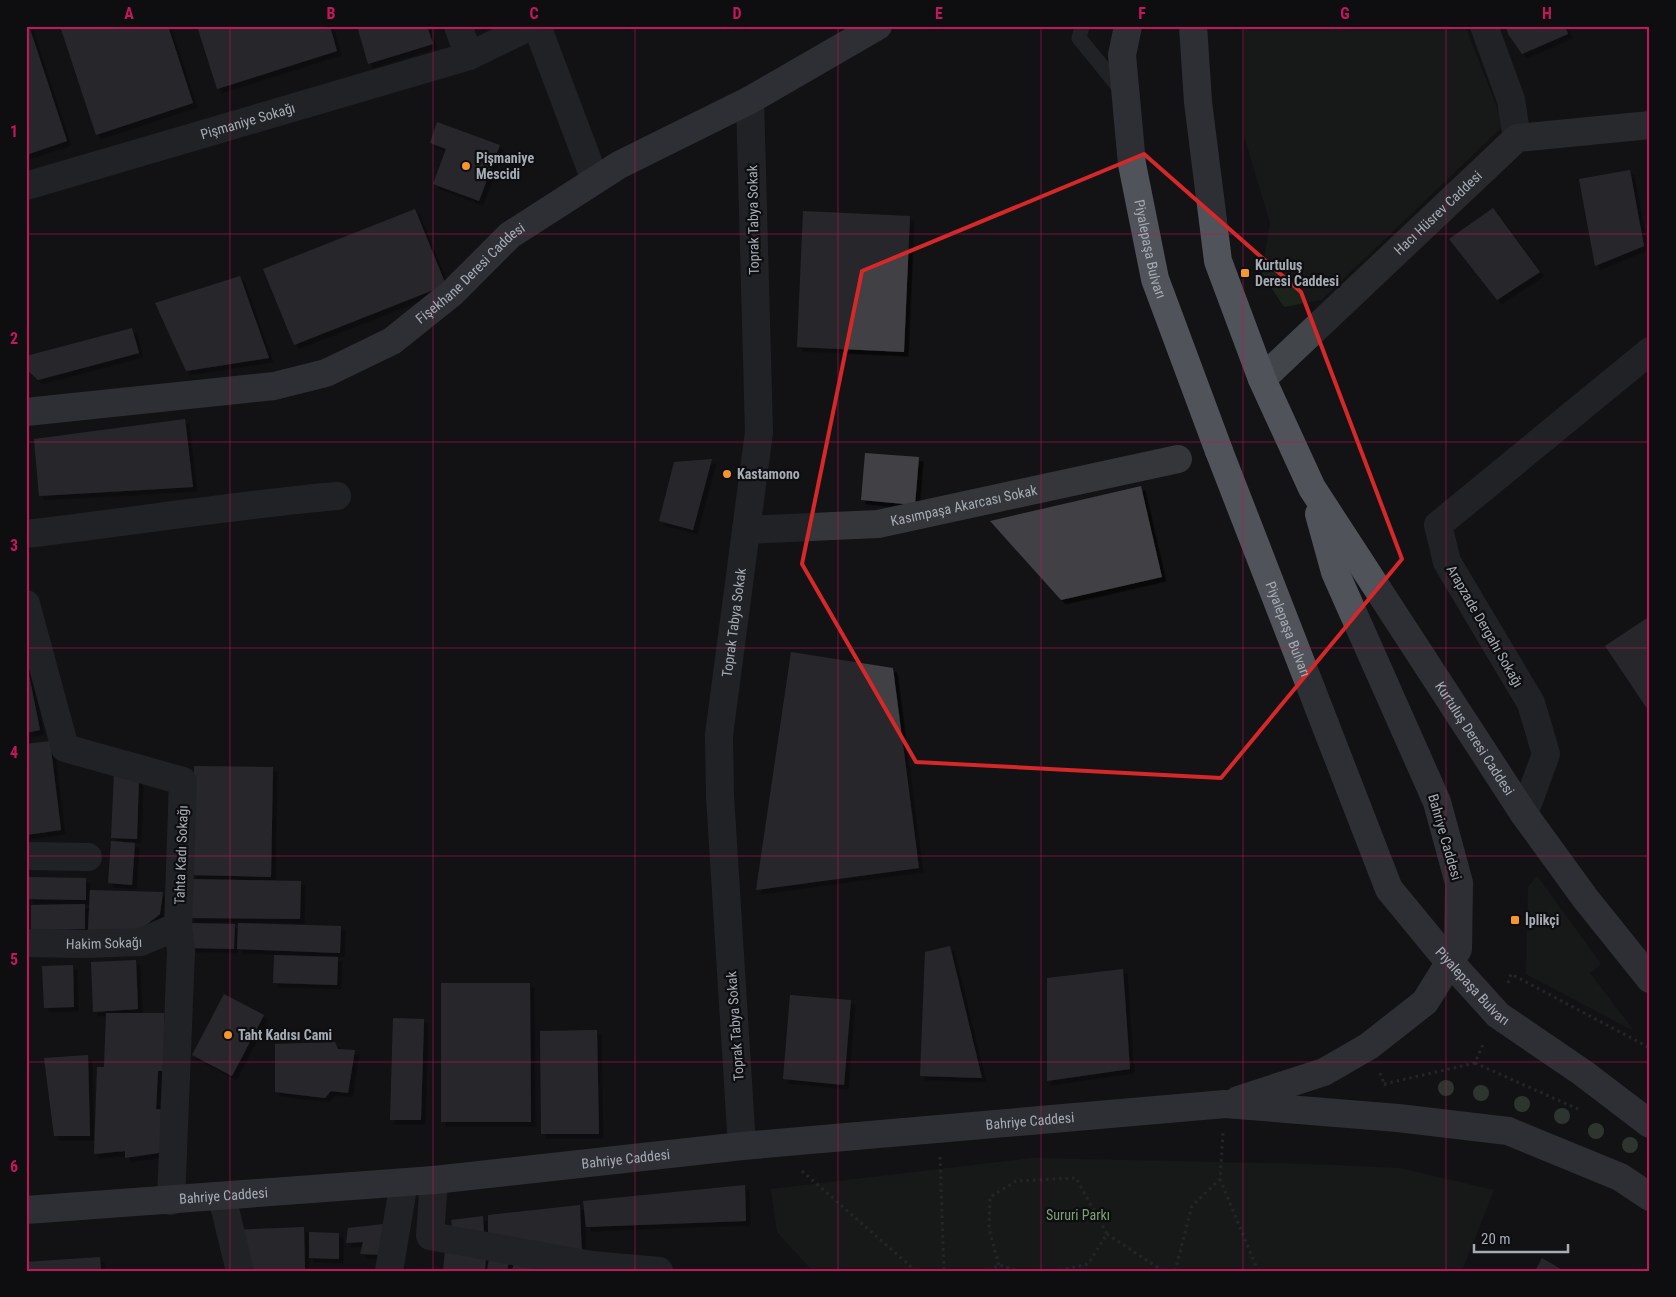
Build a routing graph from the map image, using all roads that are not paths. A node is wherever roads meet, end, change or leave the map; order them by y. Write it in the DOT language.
graph roads {
  1 [pos="458,26"];
  2 [pos="530,26"];
  3 [pos="537,26"];
  4 [pos="878,26"];
  5 [pos="1082,26"];
  6 [pos="1128,26"];
  7 [pos="1193,26"];
  8 [pos="1484,26"];
  9 [pos="469,56"];
  10 [pos="1126,96"];
  11 [pos="750,100"];
  12 [pos="1650,125"];
  13 [pos="1517,138"];
  14 [pos="595,180"];
  15 [pos="26,186"];
  16 [pos="1650,351"];
  17 [pos="1262,379"];
  18 [pos="26,412"];
  19 [pos="1178,459"];
  20 [pos="1312,488"];
  21 [pos="337,496"];
  22 [pos="746,530"];
  23 [pos="26,534"];
  24 [pos="28,619"];
  25 [pos="1524,814"];
  26 [pos="26,856"];
  27 [pos="88,857"];
  28 [pos="178,926"];
  29 [pos="26,943"];
  30 [pos="1650,979"];
  31 [pos="1225,1104"];
  32 [pos="1650,1124"];
  33 [pos="742,1146"];
  34 [pos="434,1180"];
  35 [pos="404,1182"];
  36 [pos="222,1197"];
  37 [pos="1650,1197"];
  38 [pos="171,1200"];
  39 [pos="26,1210"];
  40 [pos="240,1271"];
  41 [pos="389,1271"];
  42 [pos="659,1271"];
  1 -- 9 [label="street"];
  2 -- 9 [label="street, Pişmaniye Sokağı"];
  3 -- 14 [label="street"];
  4 -- 11 [label="main road, Fişekhane Deresi Caddesi"];
  5 -- 10 [label="lane"];
  6 -- 10 [label="main road, Piyalepaşa Bulvarı"];
  7 -- 17 [label="main road"];
  8 -- 13 [label="street"];
  9 -- 15 [label="street, Pişmaniye Sokağı"];
  10 -- 32 [label="main road, Piyalepaşa Bulvarı, bridge"];
  11 -- 14 [label="main road, Fişekhane Deresi Caddesi"];
  11 -- 22 [label="street, Toprak Tabya Sokak"];
  12 -- 13 [label="street"];
  13 -- 17 [label="street, Hacı Hüsrev Caddesi"];
  14 -- 18 [label="main road, Fişekhane Deresi Caddesi"];
  16 -- 25 [label="street, Arapzade Dergahı Sokağı"];
  17 -- 20 [label="main road"];
  19 -- 22 [label="street, Kasımpaşa Akarcası Sokak"];
  20 -- 25 [label="main road, Kurtuluş Deresi Caddesi"];
  20 -- 31 [label="main road, Bahriye Caddesi"];
  21 -- 23 [label="street"];
  22 -- 33 [label="street, Toprak Tabya Sokak"];
  24 -- 28 [label="street, Tahta Kadı Sokağı"];
  25 -- 30 [label="main road, Kurtuluş Deresi Caddesi"];
  26 -- 27 [label="street"];
  28 -- 29 [label="street, Hakim Sokağı"];
  28 -- 38 [label="street, Tahta Kadı Sokağı"];
  31 -- 33 [label="main road, Bahriye Caddesi"];
  31 -- 37 [label="main road, Bahriye Caddesi"];
  33 -- 34 [label="main road, Bahriye Caddesi"];
  34 -- 35 [label="main road, Bahriye Caddesi"];
  34 -- 42 [label="street"];
  35 -- 36 [label="main road, Bahriye Caddesi"];
  35 -- 41 [label="street"];
  36 -- 38 [label="main road, Bahriye Caddesi"];
  36 -- 40 [label="street"];
  38 -- 39 [label="main road, Bahriye Caddesi"];
}
